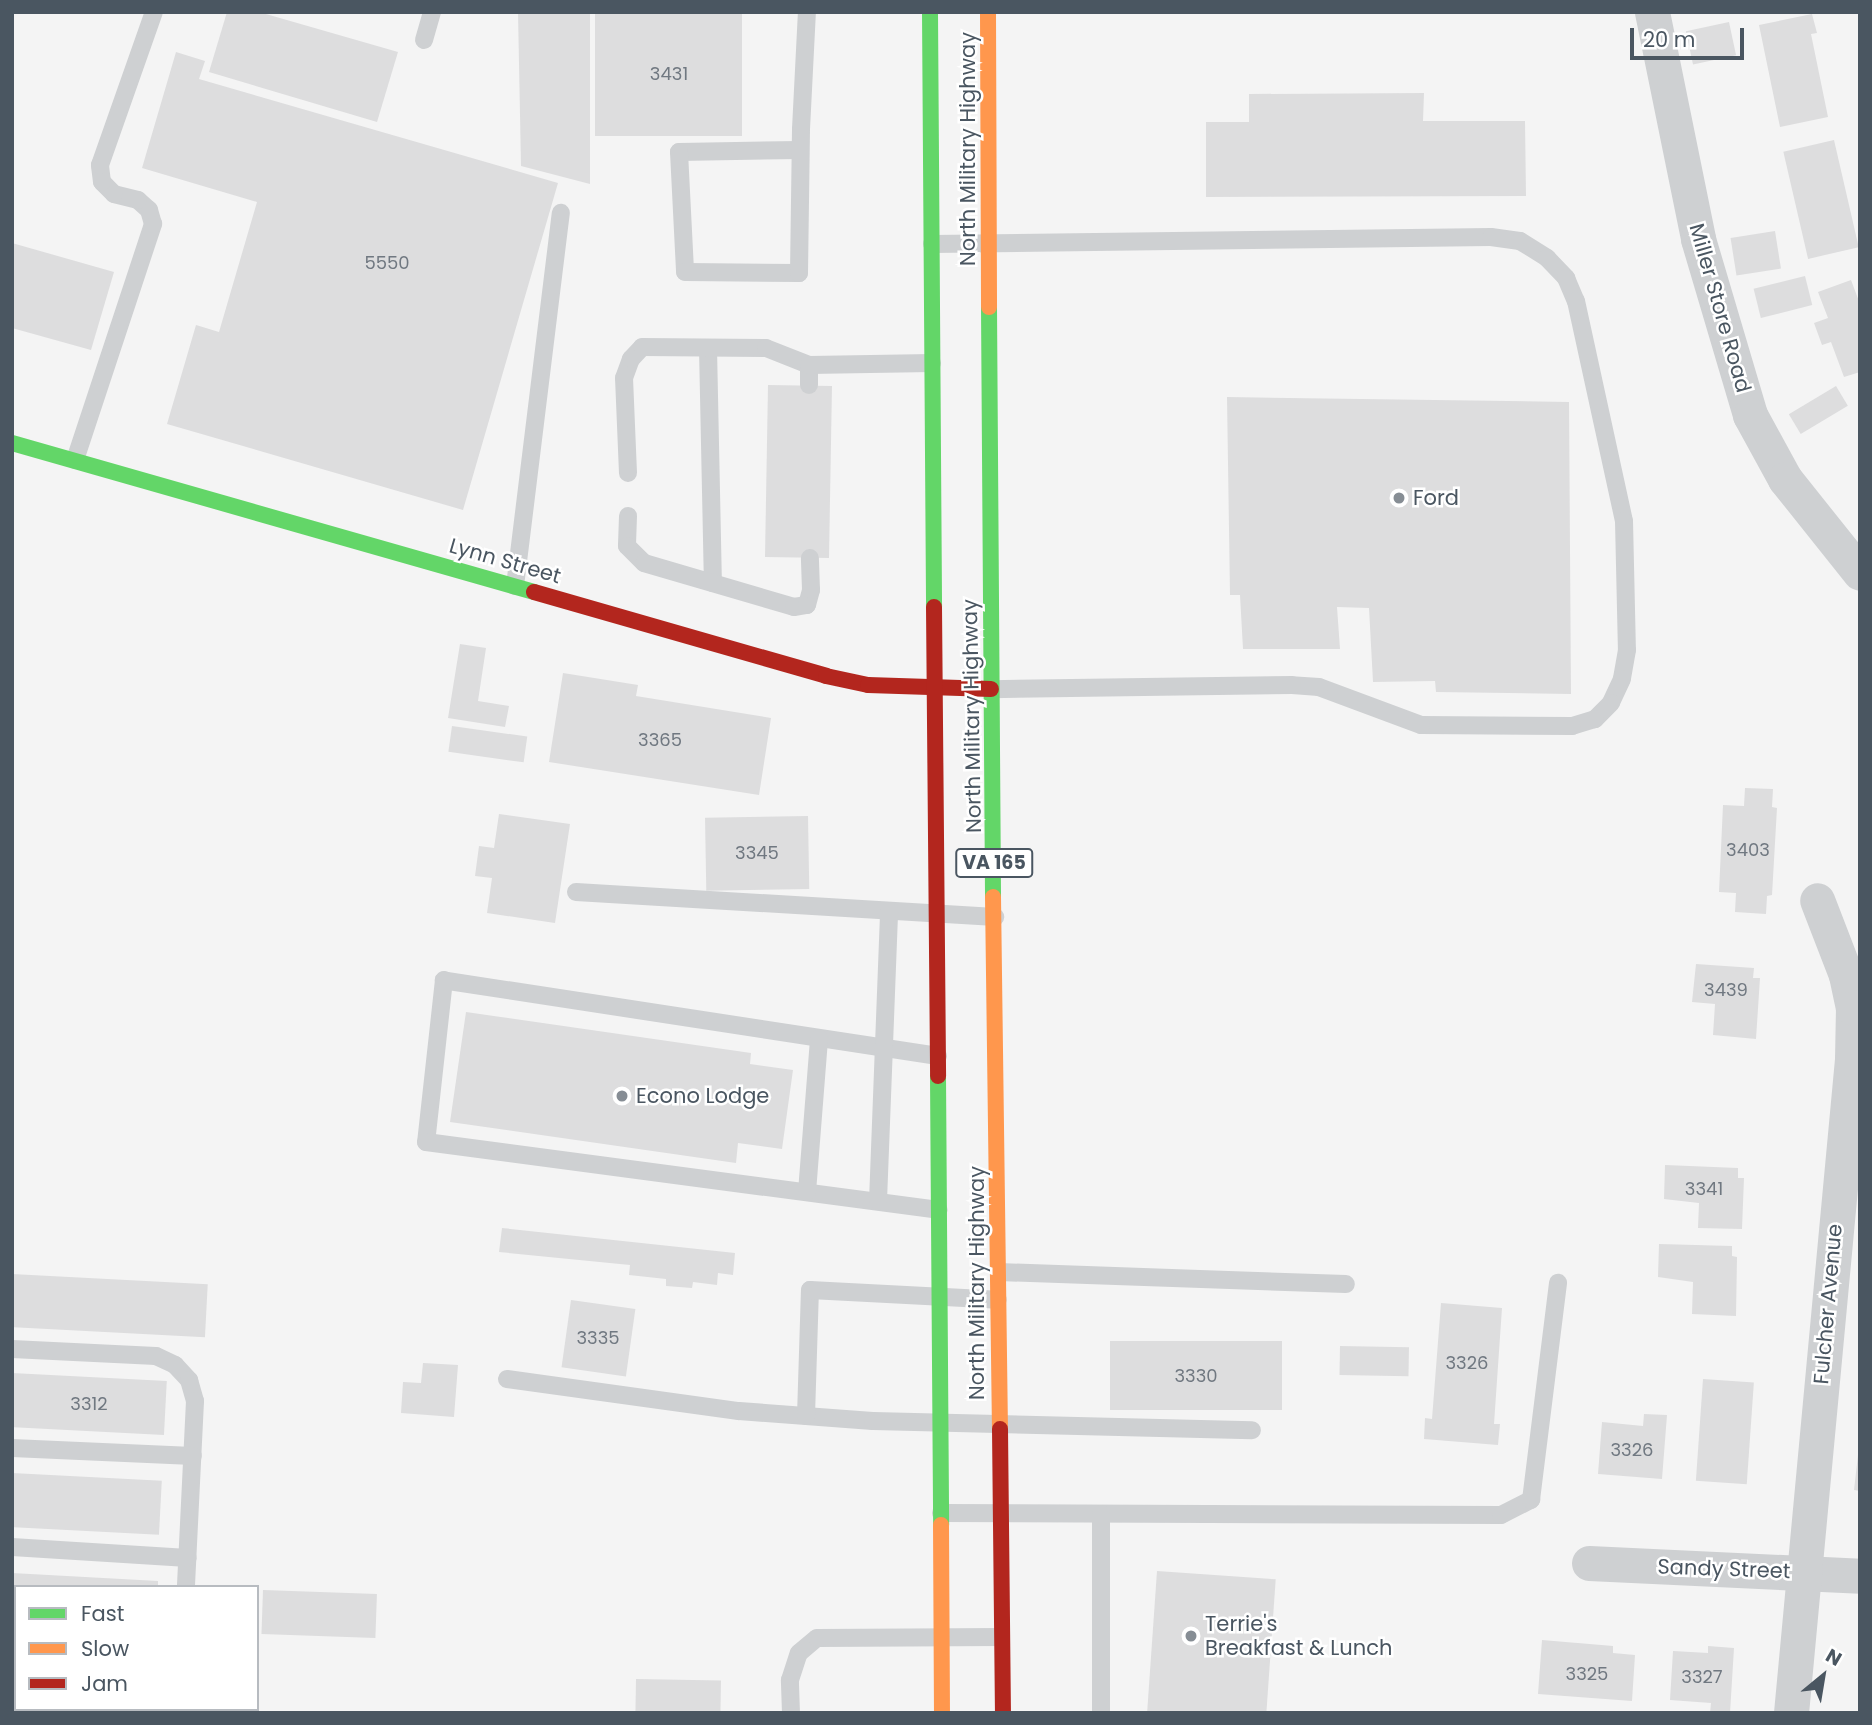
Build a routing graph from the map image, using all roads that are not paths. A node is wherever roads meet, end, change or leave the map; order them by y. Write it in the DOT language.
graph roads {
  1 [pos="154,12"];
  2 [pos="432,12"];
  3 [pos="807,12"];
  4 [pos="930,12"];
  5 [pos="988,12"];
  6 [pos="1652,12"];
  7 [pos="424,40"];
  8 [pos="800,150"];
  9 [pos="561,213"];
  10 [pos="932,244"];
  11 [pos="990,245"];
  12 [pos="708,348"];
  13 [pos="932,363"];
  14 [pos="809,365"];
  15 [pos="809,385"];
  16 [pos="12,443"];
  17 [pos="75,460"];
  18 [pos="628,473"];
  19 [pos="628,516"];
  20 [pos="810,558"];
  21 [pos="1860,573"];
  22 [pos="713,583"];
  23 [pos="515,586"];
  24 [pos="933,689"];
  25 [pos="991,689"];
  26 [pos="576,892"];
  27 [pos="1817,900"];
  28 [pos="889,911"];
  29 [pos="937,913"];
  30 [pos="995,917"];
  31 [pos="819,1038"];
  32 [pos="884,1048"];
  33 [pos="938,1056"];
  34 [pos="1853,1117"];
  35 [pos="807,1192"];
  36 [pos="877,1201"];
  37 [pos="939,1210"];
  38 [pos="999,1272"];
  39 [pos="1558,1283"];
  40 [pos="1346,1284"];
  41 [pos="940,1296"];
  42 [pos="998,1300"];
  43 [pos="12,1349"];
  44 [pos="507,1379"];
  45 [pos="806,1416"];
  46 [pos="941,1423"];
  47 [pos="999,1424"];
  48 [pos="1252,1430"];
  49 [pos="12,1448"];
  50 [pos="193,1456"];
  51 [pos="941,1513"];
  52 [pos="999,1514"];
  53 [pos="1101,1514"];
  54 [pos="12,1547"];
  55 [pos="188,1558"];
  56 [pos="1588,1563"];
  57 [pos="1802,1572"];
  58 [pos="1860,1576"];
  59 [pos="186,1585"];
  60 [pos="942,1636"];
  61 [pos="1001,1637"];
  62 [pos="791,1713"];
  63 [pos="942,1713"];
  64 [pos="1003,1713"];
  65 [pos="1101,1713"];
  66 [pos="1791,1713"];
  1 -- 17 [label="lane"];
  2 -- 7 [label="lane"];
  3 -- 8 [label="lane"];
  4 -- 10 [label="main road, North Military Highway / VA 165"];
  5 -- 11 [label="main road, North Military Highway / VA 165"];
  6 -- 21 [label="street, Miller Store Road"];
  8 -- 8 [label="lane"];
  9 -- 23 [label="lane"];
  10 -- 11 [label="lane"];
  10 -- 13 [label="main road, North Military Highway / VA 165"];
  11 -- 25 [label="main road, North Military Highway / VA 165"];
  11 -- 25 [label="lane"];
  12 -- 14 [label="lane"];
  12 -- 18 [label="lane"];
  12 -- 22 [label="lane"];
  13 -- 14 [label="lane"];
  13 -- 24 [label="main road, North Military Highway / VA 165"];
  14 -- 15 [label="lane"];
  16 -- 17 [label="main road, Lynn Street"];
  17 -- 23 [label="main road, Lynn Street"];
  19 -- 22 [label="lane"];
  20 -- 22 [label="lane"];
  23 -- 24 [label="main road, Lynn Street"];
  24 -- 25 [label="main road, Lynn Street"];
  24 -- 29 [label="main road, North Military Highway / VA 165"];
  25 -- 30 [label="main road, North Military Highway / VA 165"];
  26 -- 28 [label="lane"];
  27 -- 34 [label="street, Fulcher Avenue"];
  28 -- 29 [label="lane"];
  28 -- 32 [label="lane"];
  29 -- 30 [label="lane"];
  29 -- 33 [label="main road, North Military Highway / VA 165"];
  30 -- 38 [label="main road, North Military Highway / VA 165"];
  31 -- 32 [label="lane"];
  31 -- 35 [label="lane"];
  31 -- 35 [label="lane"];
  32 -- 33 [label="lane"];
  32 -- 36 [label="lane"];
  33 -- 37 [label="main road, North Military Highway / VA 165"];
  34 -- 57 [label="street, Fulcher Avenue"];
  35 -- 36 [label="lane"];
  36 -- 37 [label="lane"];
  37 -- 41 [label="main road, North Military Highway / VA 165"];
  38 -- 40 [label="lane"];
  38 -- 42 [label="main road, North Military Highway / VA 165"];
  39 -- 53 [label="lane"];
  41 -- 42 [label="lane"];
  41 -- 45 [label="lane"];
  41 -- 46 [label="main road, North Military Highway / VA 165"];
  42 -- 47 [label="main road, North Military Highway / VA 165"];
  43 -- 50 [label="lane"];
  44 -- 45 [label="lane"];
  45 -- 46 [label="lane"];
  46 -- 47 [label="lane"];
  46 -- 51 [label="main road, North Military Highway / VA 165"];
  47 -- 48 [label="lane"];
  47 -- 52 [label="main road, North Military Highway / VA 165"];
  49 -- 50 [label="lane"];
  50 -- 55 [label="lane"];
  51 -- 52 [label="lane"];
  51 -- 60 [label="main road, North Military Highway / VA 165"];
  52 -- 53 [label="lane"];
  52 -- 61 [label="main road, North Military Highway / VA 165"];
  53 -- 65 [label="lane"];
  54 -- 55 [label="lane"];
  55 -- 59 [label="lane"];
  56 -- 57 [label="street, Sandy Street"];
  57 -- 58 [label="street, Sandy Street"];
  57 -- 66 [label="street, Fulcher Avenue"];
  60 -- 61 [label="lane"];
  60 -- 62 [label="lane"];
  60 -- 63 [label="main road, North Military Highway / VA 165"];
  61 -- 64 [label="main road, North Military Highway / VA 165"];
}
